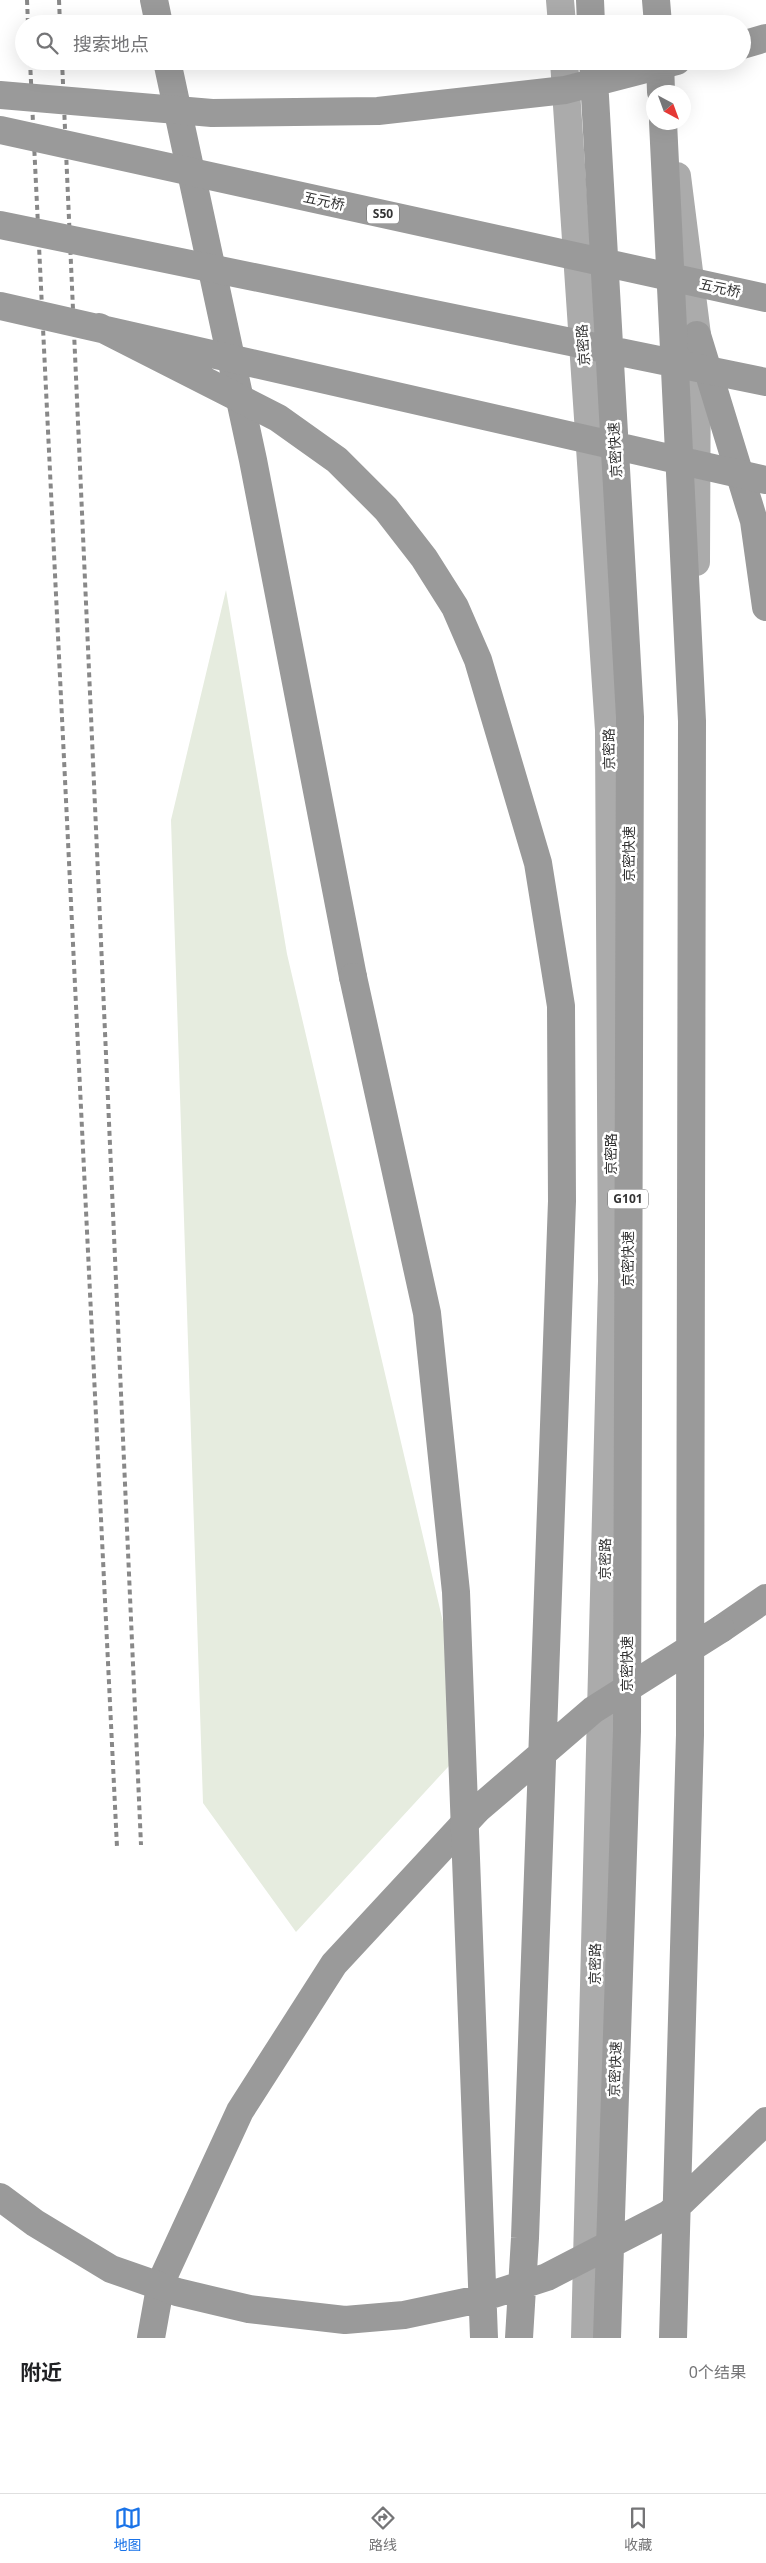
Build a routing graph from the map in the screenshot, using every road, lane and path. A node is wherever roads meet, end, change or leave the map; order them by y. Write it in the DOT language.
graph roads {
  1 [pos="154,0"];
  2 [pos="560,0"];
  3 [pos="590,0"];
  4 [pos="656,0"];
  5 [pos="665,0"];
  6 [pos="157,15"];
  7 [pos="561,15"];
  8 [pos="591,15"];
  9 [pos="657,15"];
  10 [pos="666,15"];
  11 [pos="766,38"];
  12 [pos="751,42"];
  13 [pos="169,70"];
  14 [pos="565,70"];
  15 [pos="594,70"];
  16 [pos="642,70"];
  17 [pos="660,70"];
  18 [pos="670,70"];
  19 [pos="661,85"];
  20 [pos="671,85"];
  21 [pos="0,95"];
  22 [pos="0,130"];
  23 [pos="663,130"];
  24 [pos="674,130"];
  25 [pos="0,225"];
  26 [pos="766,298"];
  27 [pos="0,306"];
  28 [pos="99,327"];
  29 [pos="697,335"];
  30 [pos="766,382"];
  31 [pos="766,480"];
  32 [pos="766,607"];
  33 [pos="766,1598"];
  34 [pos="766,1608"];
  35 [pos="721,1629"];
  36 [pos="766,2120"];
  37 [pos="0,2197"];
  38 [pos="151,2338"];
  39 [pos="484,2338"];
  40 [pos="519,2338"];
  41 [pos="585,2338"];
  42 [pos="606,2338"];
  43 [pos="674,2338"];
  44 [pos="685,2338"];
  1 -- 6 [label="highway"];
  2 -- 7 [label="main road"];
  3 -- 8 [label="highway"];
  4 -- 9 [label="highway"];
  5 -- 10 [label="main road"];
  11 -- 12 [label="highway"];
  13 -- 39 [label="highway, bridge"];
  14 -- 41 [label="main road, 京密路 / G101"];
  15 -- 42 [label="highway, 京密快速 / G101, bridge"];
  16 -- 21 [label="highway, bridge"];
  17 -- 19 [label="highway"];
  18 -- 20 [label="main road"];
  22 -- 26 [label="highway, 五元桥 / S50, bridge"];
  23 -- 43 [label="highway, bridge"];
  24 -- 29 [label="main road"];
  25 -- 30 [label="highway, bridge"];
  27 -- 28 [label="highway, bridge"];
  28 -- 31 [label="highway, bridge"];
  28 -- 40 [label="highway, bridge"];
  29 -- 32 [label="highway"];
  29 -- 44 [label="main road"];
  33 -- 35 [label="highway"];
  34 -- 35 [label="highway"];
  35 -- 38 [label="highway, bridge"];
  36 -- 37 [label="highway, bridge"];
}
